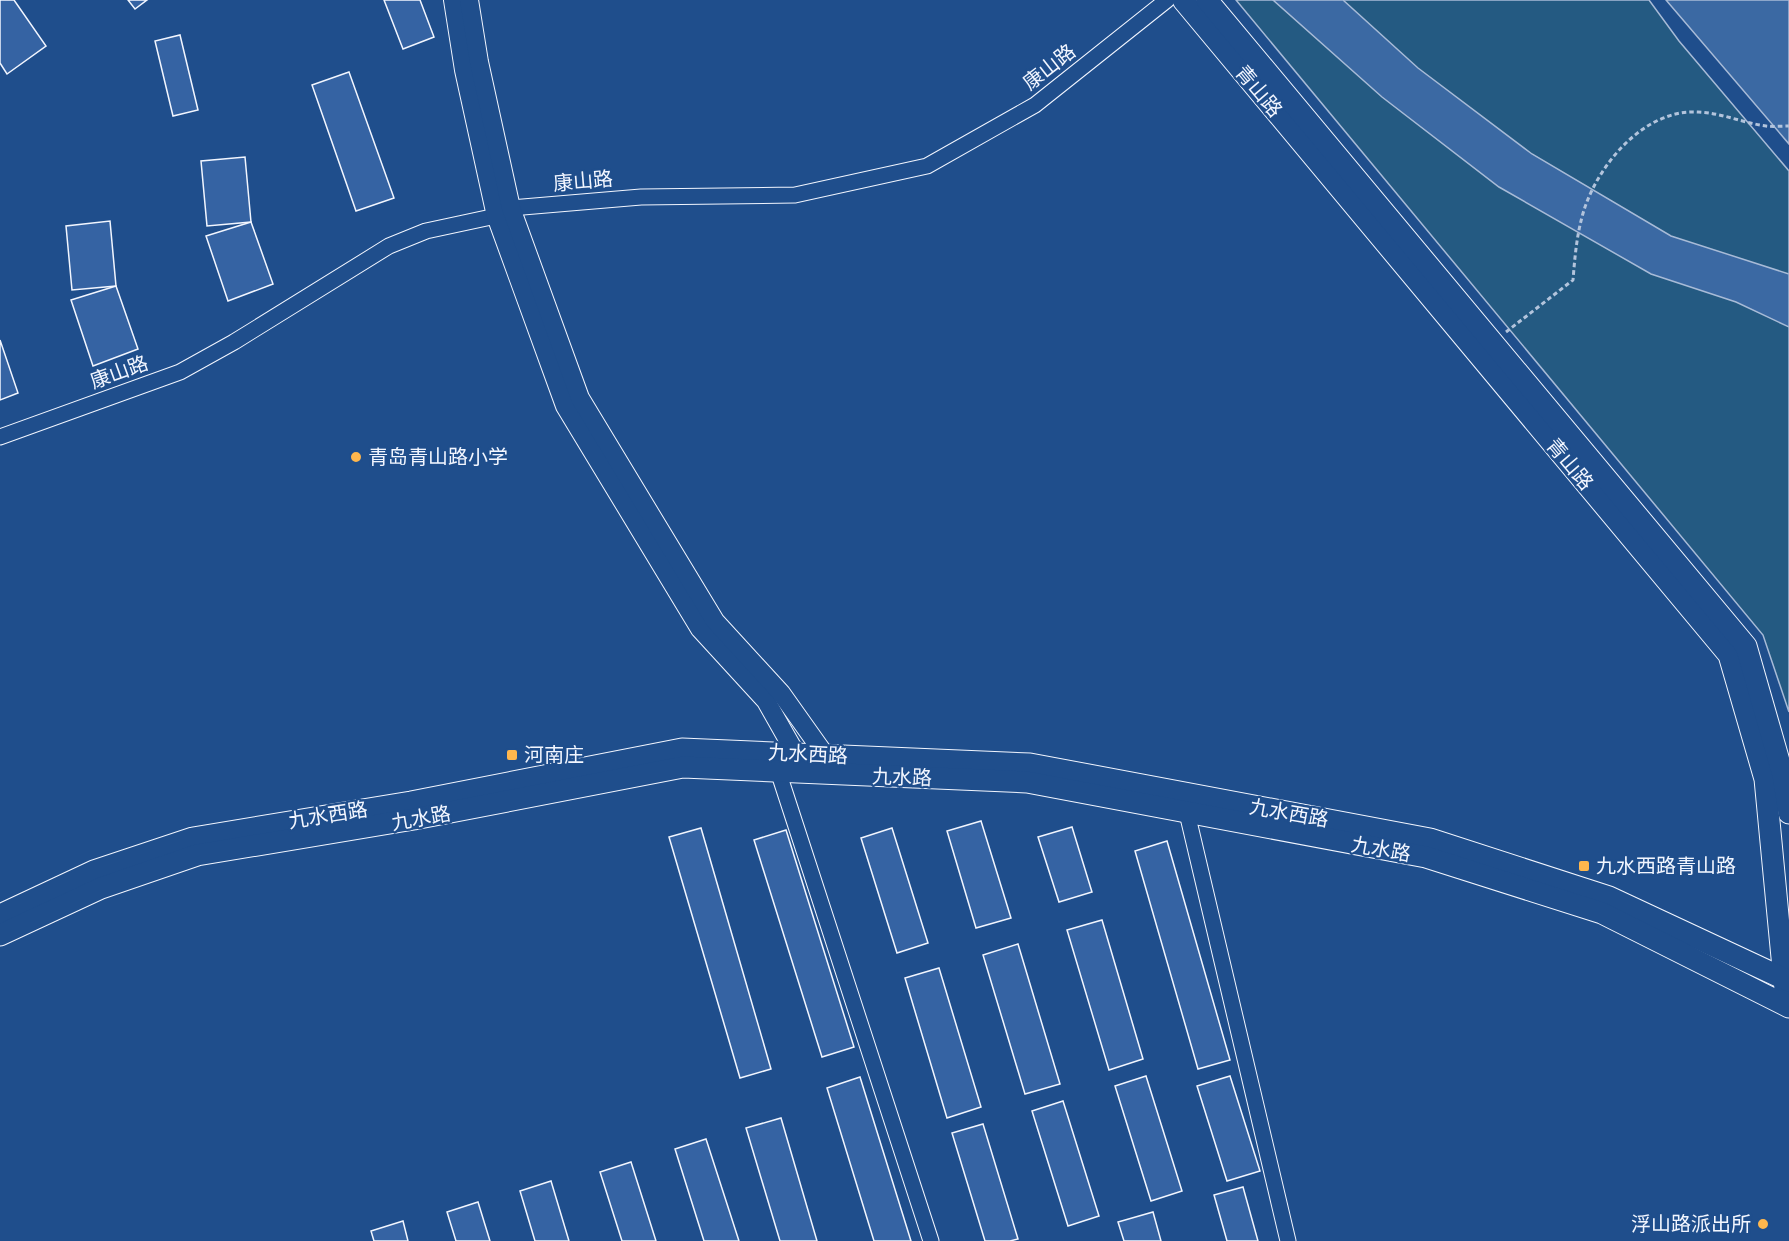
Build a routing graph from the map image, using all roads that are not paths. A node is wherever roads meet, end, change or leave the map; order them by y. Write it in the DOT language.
graph roads {
  1 [pos="453,0"];
  2 [pos="469,0"];
  3 [pos="1167,0"];
  4 [pos="1183,0"];
  5 [pos="1207,0"];
  6 [pos="504,212"];
  7 [pos="0,436"];
  8 [pos="798,763"];
  9 [pos="825,764"];
  10 [pos="778,771"];
  11 [pos="1186,813"];
  12 [pos="1789,813"];
  13 [pos="0,915"];
  14 [pos="0,935"];
  15 [pos="1787,980"];
  16 [pos="1788,1005"];
  17 [pos="931,1241"];
  18 [pos="1288,1241"];
  1 -- 6 [label="street"];
  2 -- 6 [label="street"];
  3 -- 6 [label="street, 康山路"];
  4 -- 15 [label="main road, 青山路"];
  5 -- 12 [label="main road, 青山路"];
  6 -- 7 [label="street, 康山路"];
  6 -- 8 [label="street"];
  6 -- 9 [label="street"];
  8 -- 9 [label="main road, 九水西路"];
  8 -- 10 [label="main road, 九水路"];
  8 -- 13 [label="main road, 九水西路"];
  9 -- 11 [label="main road, 九水路"];
  9 -- 15 [label="main road, 九水西路"];
  10 -- 14 [label="main road, 九水路"];
  10 -- 17 [label="street"];
  11 -- 16 [label="main road, 九水路"];
  11 -- 18 [label="street"];
  15 -- 16 [label="main road, 青山路"];
}
